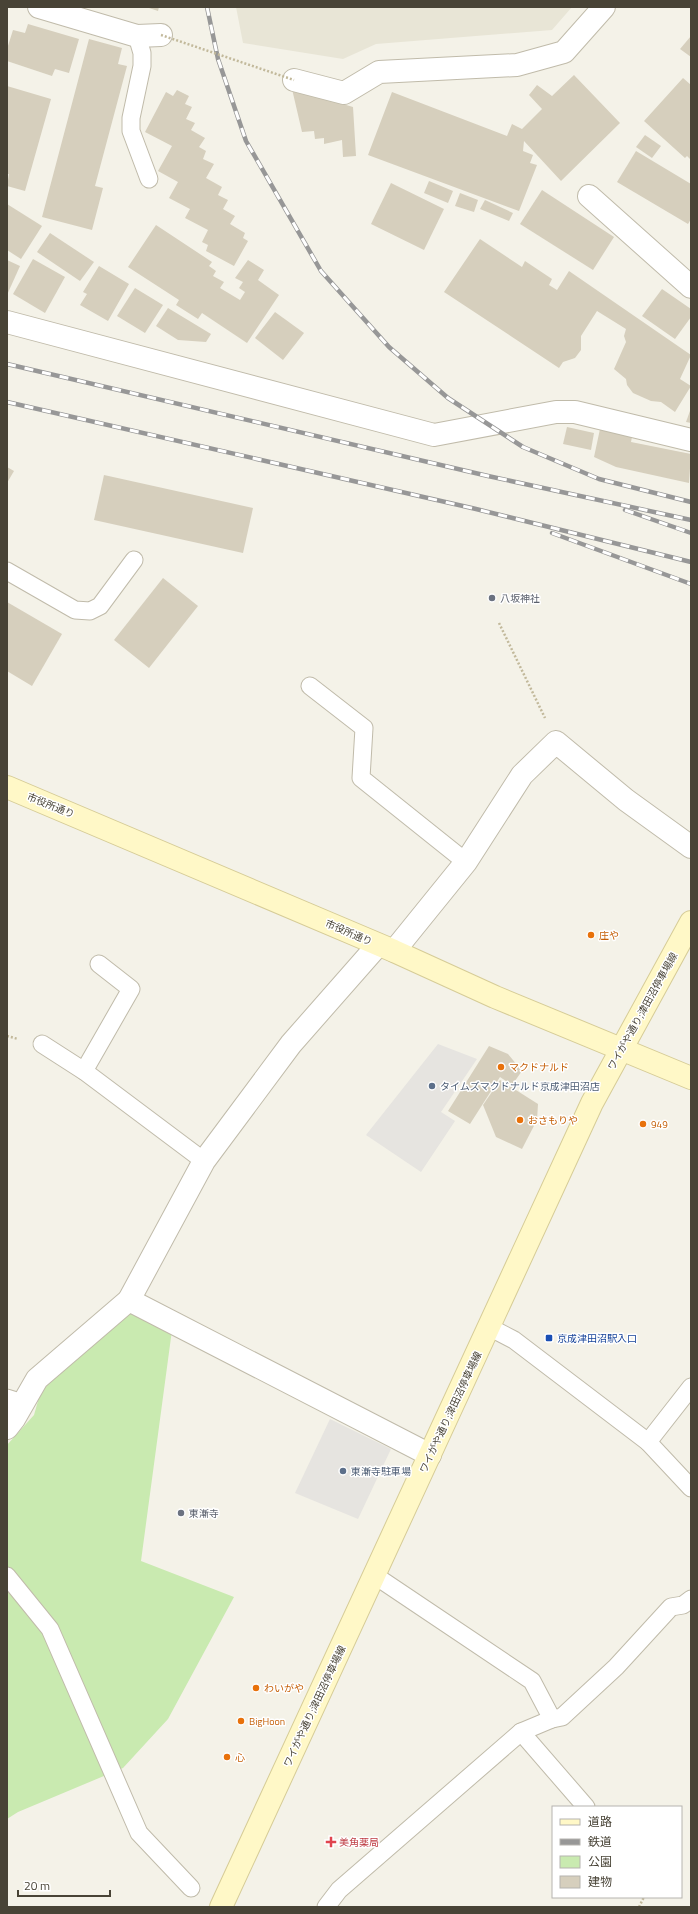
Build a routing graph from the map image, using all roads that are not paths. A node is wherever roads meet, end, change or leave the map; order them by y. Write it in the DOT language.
graph roads {
  1 [pos="39,7"];
  2 [pos="604,7"];
  3 [pos="161,35"];
  4 [pos="137,36"];
  5 [pos="294,80"];
  6 [pos="149,179"];
  7 [pos="589,196"];
  8 [pos="691,287"];
  9 [pos="7,322"];
  10 [pos="691,440"];
  11 [pos="134,560"];
  12 [pos="7,571"];
  13 [pos="310,686"];
  14 [pos="7,787"];
  15 [pos="691,847"];
  16 [pos="466,862"];
  17 [pos="691,922"];
  18 [pos="386,948"];
  19 [pos="100,964"];
  20 [pos="42,1044"];
  21 [pos="621,1048"];
  22 [pos="84,1071"];
  23 [pos="691,1078"];
  24 [pos="204,1161"];
  25 [pos="129,1300"];
  26 [pos="489,1327"];
  27 [pos="691,1387"];
  28 [pos="15,1400"];
  29 [pos="7,1428"];
  30 [pos="648,1442"];
  31 [pos="430,1455"];
  32 [pos="691,1488"];
  33 [pos="374,1575"];
  34 [pos="7,1576"];
  35 [pos="691,1599"];
  36 [pos="552,1719"];
  37 [pos="521,1732"];
  38 [pos="585,1806"];
  39 [pos="190,1888"];
  40 [pos="221,1907"];
  41 [pos="326,1907"];
  1 -- 4 [label="street"];
  2 -- 5 [label="street"];
  3 -- 4 [label="street"];
  4 -- 6 [label="lane"];
  7 -- 8 [label="street"];
  9 -- 10 [label="street"];
  11 -- 12 [label="lane"];
  13 -- 16 [label="lane"];
  14 -- 18 [label="main road, 市役所通り"];
  15 -- 16 [label="street"];
  16 -- 18 [label="street"];
  17 -- 21 [label="main road, ワイがや通り;津田沼停車場線"];
  18 -- 21 [label="main road, 市役所通り"];
  18 -- 24 [label="street"];
  19 -- 22 [label="lane"];
  20 -- 22 [label="lane"];
  21 -- 23 [label="main road, 市役所通り"];
  21 -- 26 [label="main road, ワイがや通り;津田沼停車場線"];
  22 -- 24 [label="lane"];
  24 -- 25 [label="street"];
  25 -- 28 [label="street"];
  25 -- 31 [label="street"];
  26 -- 30 [label="lane"];
  26 -- 31 [label="main road, ワイがや通り;津田沼停車場線"];
  27 -- 30 [label="lane"];
  28 -- 29 [label="street"];
  30 -- 32 [label="lane"];
  31 -- 33 [label="main road, ワイがや通り;津田沼停車場線"];
  33 -- 36 [label="lane"];
  33 -- 40 [label="main road, ワイがや通り;津田沼停車場線"];
  34 -- 39 [label="lane"];
  35 -- 36 [label="lane"];
  36 -- 37 [label="lane"];
  37 -- 38 [label="lane"];
  37 -- 41 [label="lane"];
}
